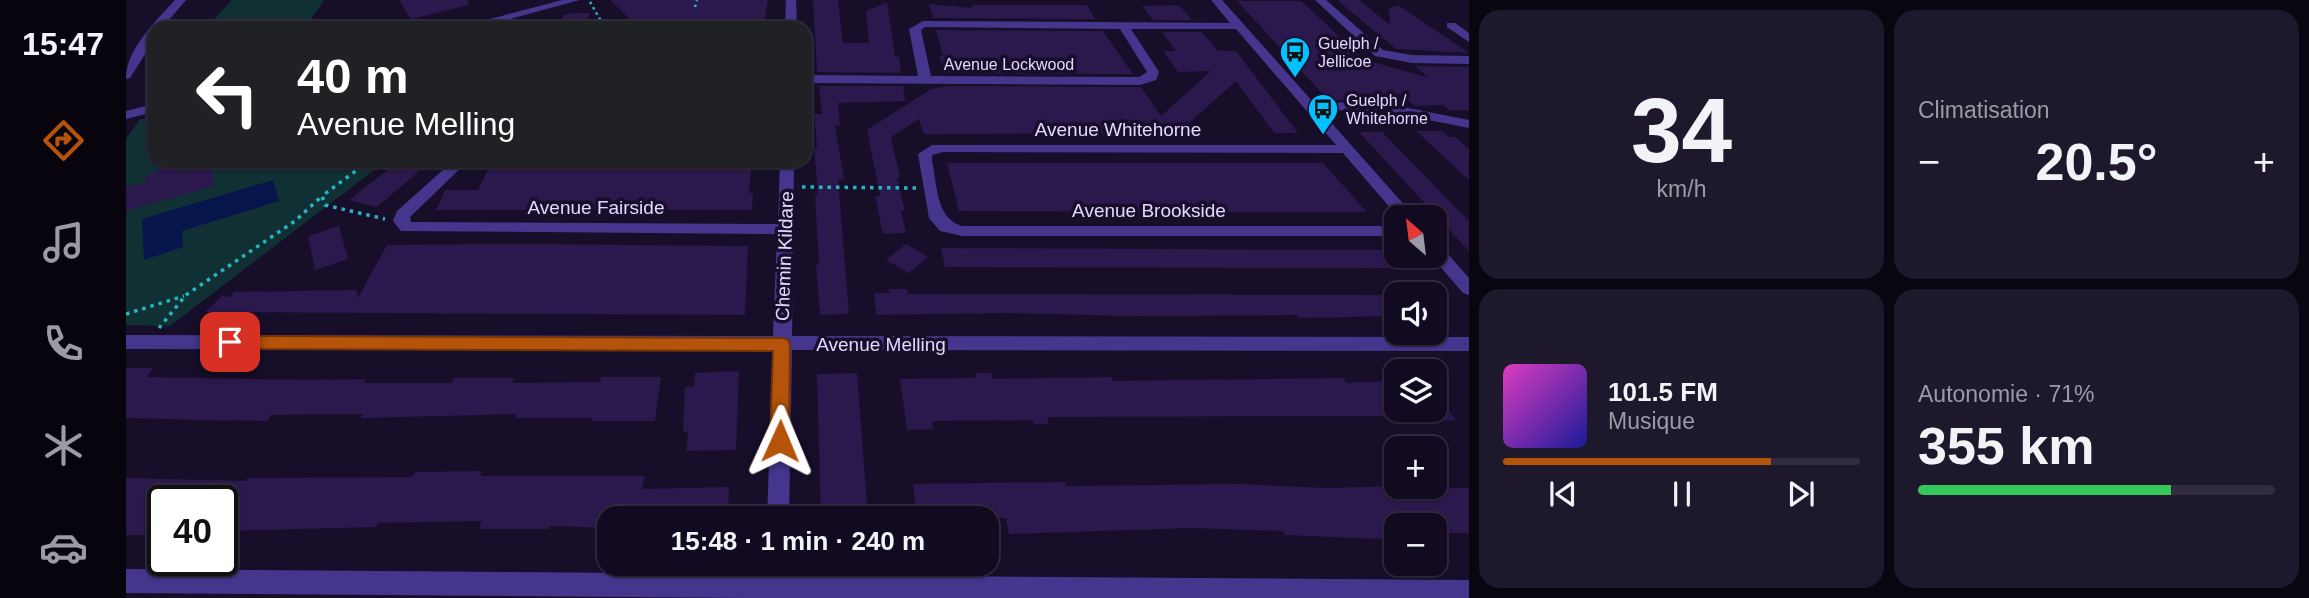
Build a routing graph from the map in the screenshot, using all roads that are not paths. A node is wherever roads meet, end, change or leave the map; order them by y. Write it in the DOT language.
graph roads {
  1 [pos="181,0"];
  2 [pos="575,0"];
  3 [pos="791,0"];
  4 [pos="1216,0"];
  5 [pos="1320,0"];
  6 [pos="162,21"];
  7 [pos="490,21"];
  8 [pos="791,21"];
  9 [pos="1123,25"];
  10 [pos="1451,25"];
  11 [pos="1238,26"];
  12 [pos="1469,39"];
  13 [pos="147,42"];
  14 [pos="1469,60"];
  15 [pos="126,75"];
  16 [pos="812,79"];
  17 [pos="925,79"];
  18 [pos="1310,106"];
  19 [pos="147,110"];
  20 [pos="126,115"];
  21 [pos="1469,125"];
  22 [pos="1346,149"];
  23 [pos="453,168"];
  24 [pos="787,168"];
  25 [pos="925,188"];
  26 [pos="1396,205"];
  27 [pos="785,229"];
  28 [pos="1384,231"];
  29 [pos="1447,264"];
  30 [pos="1469,289"];
  31 [pos="126,342"];
  32 [pos="782,344"];
  33 [pos="1469,344"];
  34 [pos="778,506"];
  35 [pos="126,581"];
  36 [pos="776,583"];
  37 [pos="1469,592"];
  1 -- 6 [label="street"];
  2 -- 7 [label="street"];
  3 -- 8 [label="street"];
  4 -- 11 [label="street"];
  5 -- 14 [label="street"];
  9 -- 11 [label="street"];
  9 -- 17 [label="street"];
  9 -- 17 [label="street, Avenue Lockwood"];
  10 -- 12 [label="street"];
  11 -- 18 [label="street"];
  13 -- 15 [label="street"];
  16 -- 17 [label="street, Avenue Lockwood"];
  18 -- 21 [label="street"];
  18 -- 22 [label="street"];
  19 -- 20 [label="street"];
  22 -- 25 [label="street, Avenue Whitehorne"];
  22 -- 26 [label="street"];
  23 -- 27 [label="street, Avenue Fairside"];
  24 -- 27 [label="street, Chemin Kildare"];
  25 -- 28 [label="street, Avenue Brookside"];
  27 -- 32 [label="street, Chemin Kildare"];
  29 -- 30 [label="street"];
  31 -- 32 [label="street, Avenue Melling"];
  32 -- 33 [label="street, Avenue Melling"];
  32 -- 34 [label="street, Chemin Kildare"];
  35 -- 36 [label="street"];
  36 -- 37 [label="street"];
}
